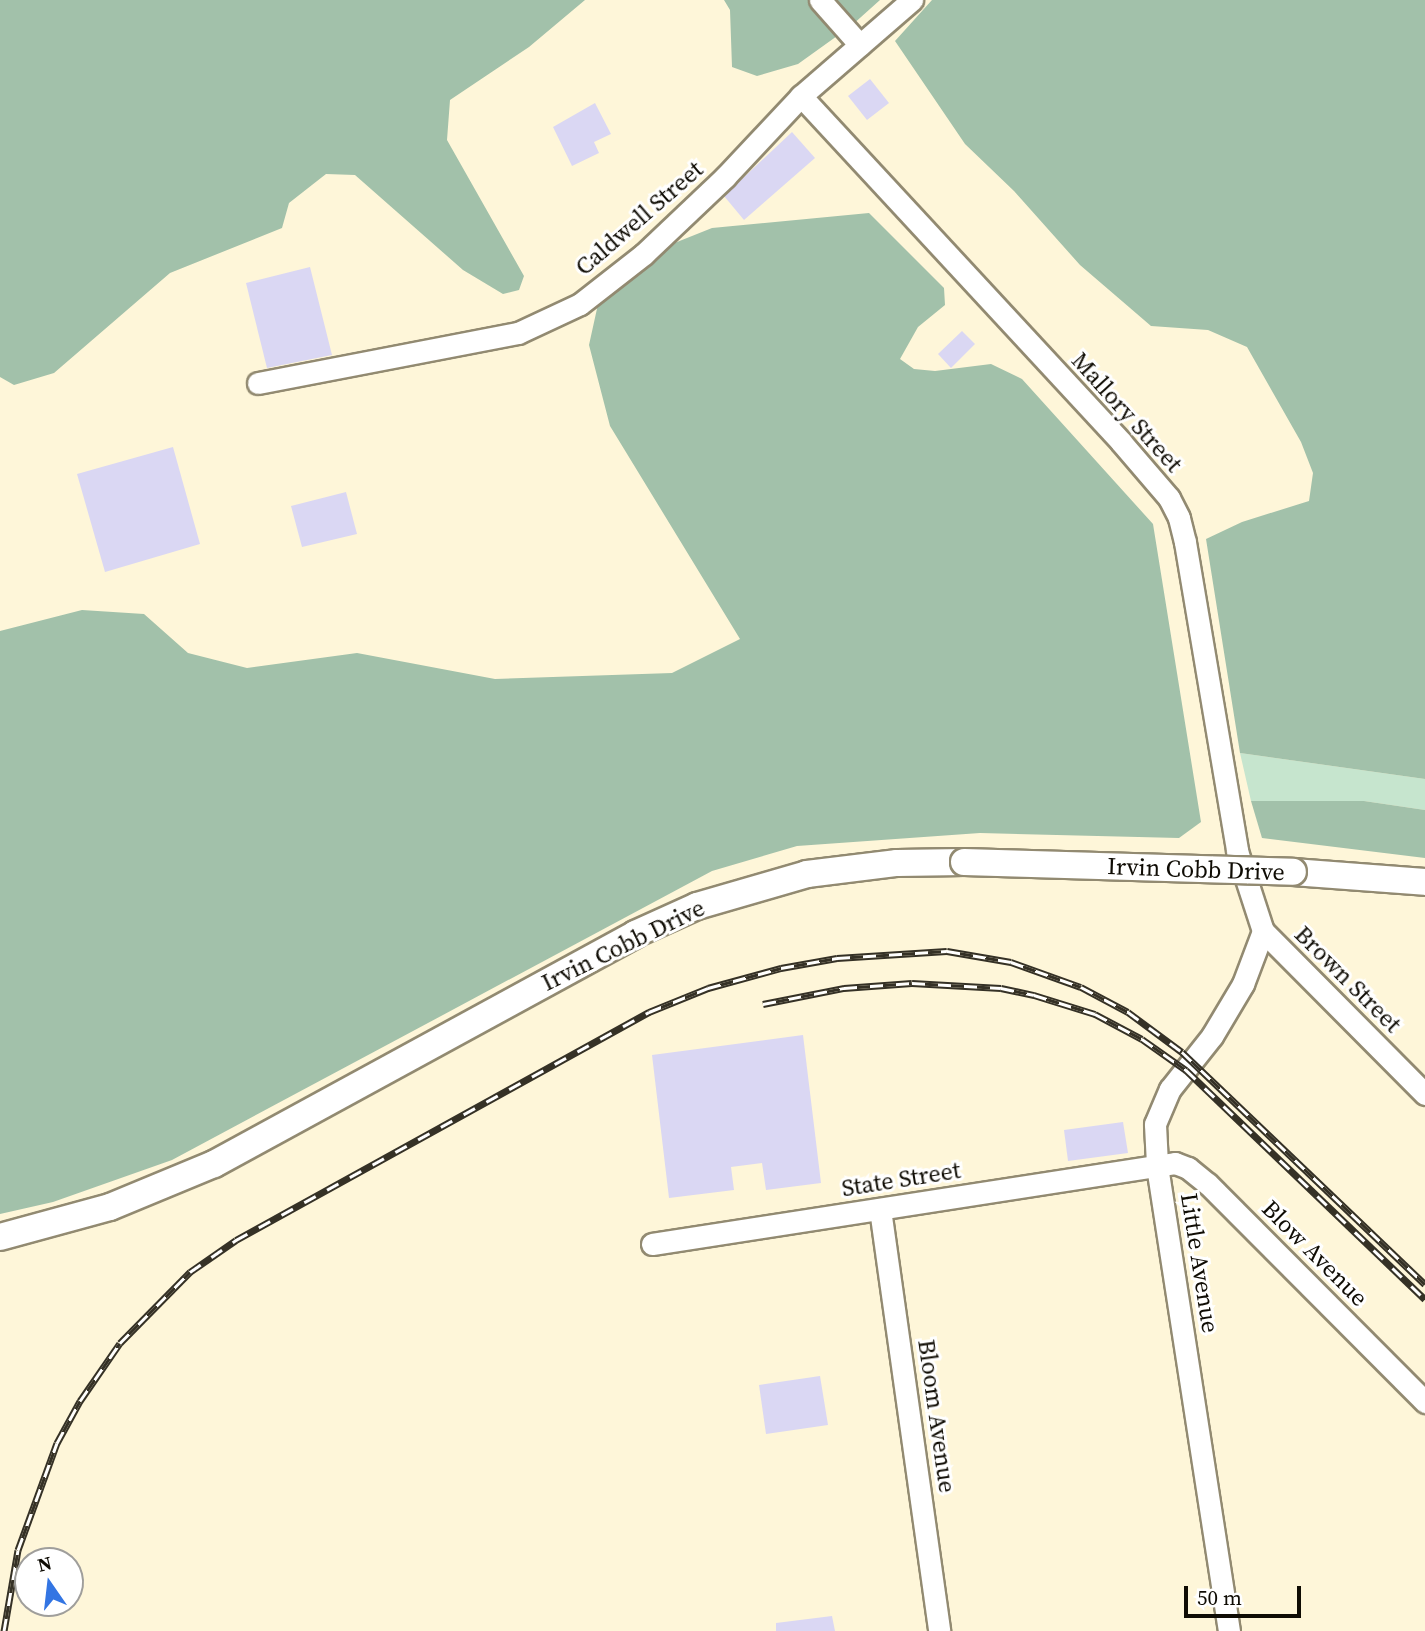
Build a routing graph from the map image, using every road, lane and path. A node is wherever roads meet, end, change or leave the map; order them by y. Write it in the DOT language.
graph roads {
  1 [pos="820,0"];
  2 [pos="912,0"];
  3 [pos="860,45"];
  4 [pos="801,96"];
  5 [pos="258,383"];
  6 [pos="1425,882"];
  7 [pos="1263,931"];
  8 [pos="1425,1094"];
  9 [pos="1157,1164"];
  10 [pos="880,1209"];
  11 [pos="0,1237"];
  12 [pos="652,1244"];
  13 [pos="1425,1402"];
  14 [pos="939,1631"];
  15 [pos="1229,1631"];
  1 -- 3 [label="street"];
  2 -- 3 [label="street, Caldwell Street"];
  3 -- 4 [label="street, Caldwell Street"];
  4 -- 5 [label="street, Caldwell Street"];
  4 -- 7 [label="street, Mallory Street"];
  6 -- 11 [label="main road, Irvin Cobb Drive, bridge"];
  7 -- 8 [label="street, Brown Street"];
  7 -- 9 [label="street, Little Avenue"];
  9 -- 10 [label="street, State Street"];
  9 -- 13 [label="street, Blow Avenue"];
  9 -- 15 [label="street, Little Avenue"];
  10 -- 12 [label="street, State Street"];
  10 -- 14 [label="street, Bloom Avenue"];
}
